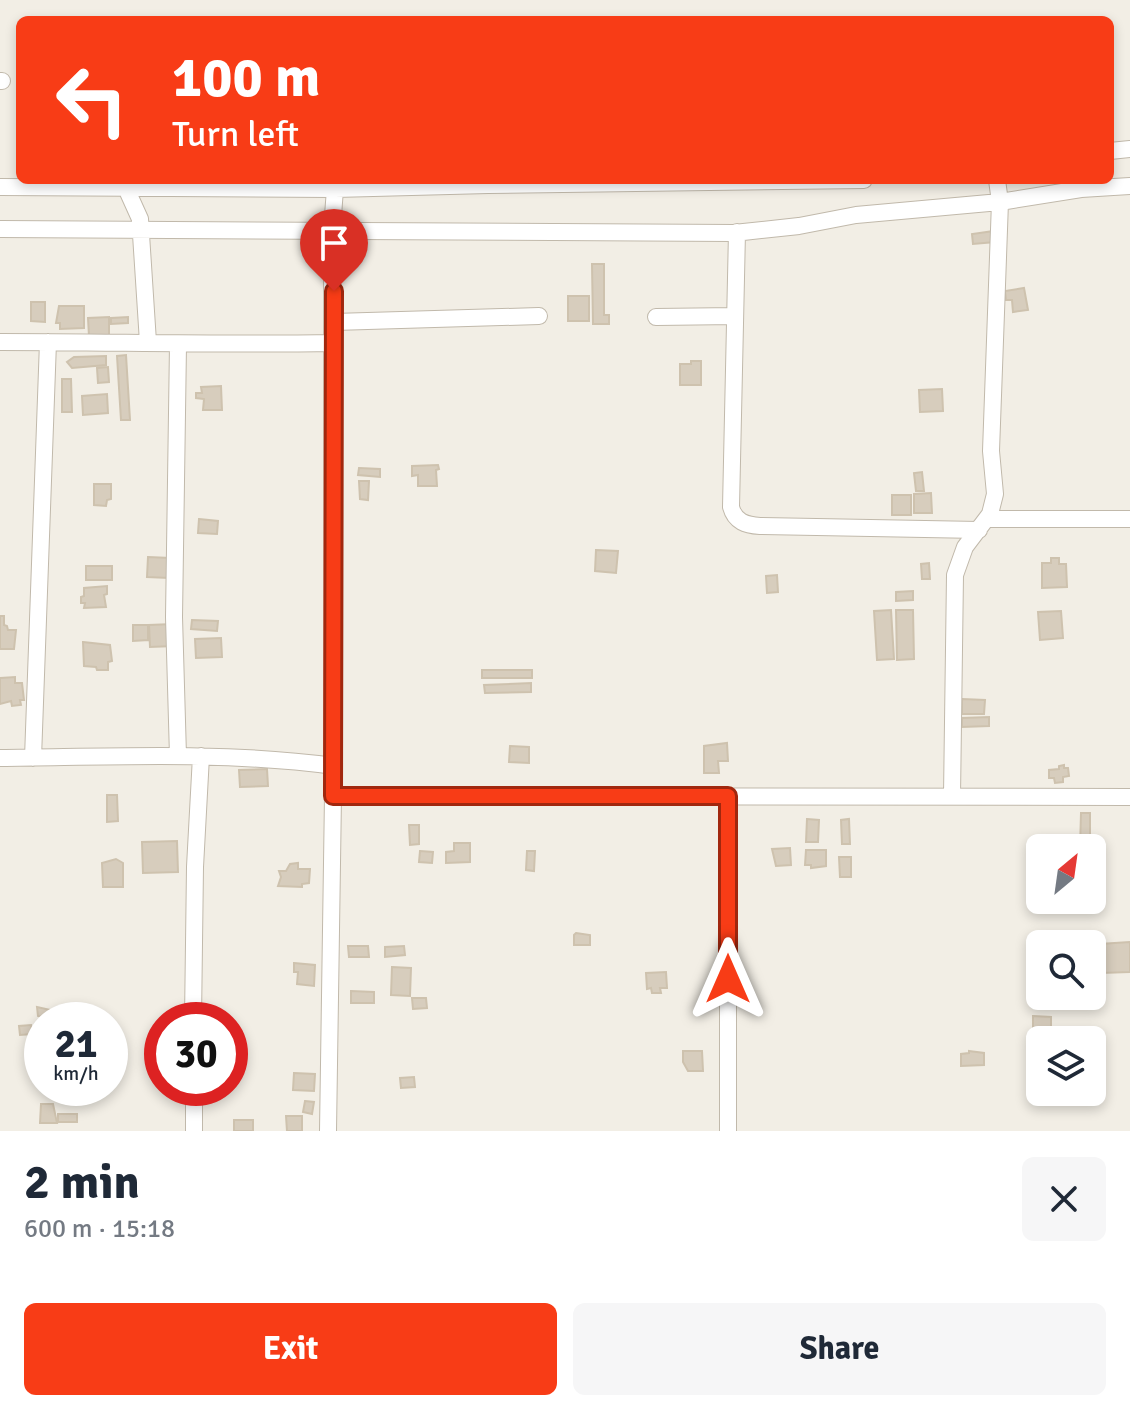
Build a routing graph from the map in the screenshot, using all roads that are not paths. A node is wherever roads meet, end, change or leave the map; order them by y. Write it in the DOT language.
graph roads {
  1 [pos="629,184"];
  2 [pos="998,184"];
  3 [pos="1130,186"];
  4 [pos="0,187"];
  5 [pos="126,188"];
  6 [pos="335,189"];
  7 [pos="1000,202"];
  8 [pos="0,229"];
  9 [pos="332,229"];
  10 [pos="141,230"];
  11 [pos="737,232"];
  12 [pos="539,316"];
  13 [pos="735,316"];
  14 [pos="656,317"];
  15 [pos="334,322"];
  16 [pos="0,342"];
  17 [pos="48,342"];
  18 [pos="148,342"];
  19 [pos="334,343"];
  20 [pos="178,345"];
  21 [pos="1130,519"];
  22 [pos="983,524"];
  23 [pos="178,756"];
  24 [pos="201,756"];
  25 [pos="0,758"];
  26 [pos="33,758"];
  27 [pos="334,766"];
  28 [pos="333,796"];
  29 [pos="728,796"];
  30 [pos="952,796"];
  31 [pos="1130,797"];
  32 [pos="193,1002"];
  33 [pos="194,1106"];
  34 [pos="194,1131"];
  35 [pos="328,1131"];
  36 [pos="728,1131"];
  1 -- 6 [label="street"];
  2 -- 7 [label="street"];
  3 -- 7 [label="street"];
  4 -- 5 [label="street"];
  5 -- 6 [label="street"];
  5 -- 10 [label="street"];
  6 -- 9 [label="street"];
  7 -- 11 [label="street"];
  7 -- 22 [label="street"];
  8 -- 10 [label="street"];
  9 -- 10 [label="street"];
  9 -- 11 [label="street"];
  9 -- 15 [label="street"];
  10 -- 18 [label="street"];
  11 -- 13 [label="street"];
  12 -- 15 [label="street"];
  13 -- 14 [label="street"];
  13 -- 22 [label="street"];
  15 -- 19 [label="street"];
  16 -- 17 [label="street"];
  17 -- 18 [label="street"];
  17 -- 26 [label="street"];
  18 -- 20 [label="street"];
  19 -- 20 [label="street"];
  19 -- 27 [label="street"];
  20 -- 23 [label="street"];
  21 -- 22 [label="street"];
  22 -- 30 [label="street"];
  23 -- 24 [label="street"];
  23 -- 26 [label="street"];
  24 -- 27 [label="street"];
  24 -- 32 [label="street"];
  25 -- 26 [label="street"];
  27 -- 28 [label="street"];
  28 -- 29 [label="street"];
  28 -- 35 [label="street"];
  29 -- 30 [label="street"];
  29 -- 36 [label="street"];
  30 -- 31 [label="street"];
  33 -- 34 [label="street"];
}
